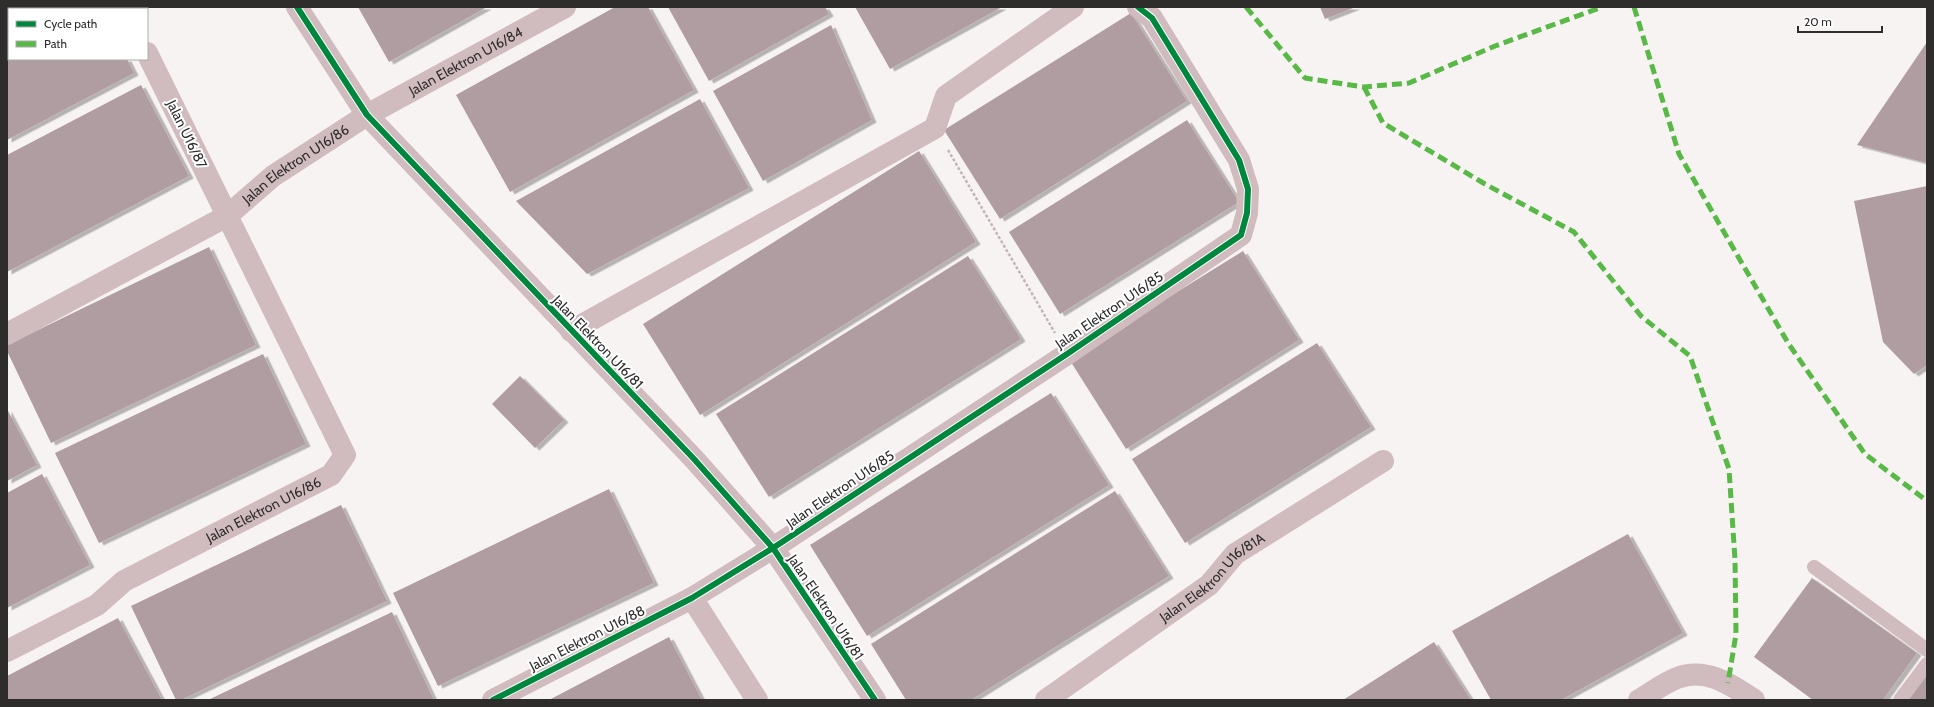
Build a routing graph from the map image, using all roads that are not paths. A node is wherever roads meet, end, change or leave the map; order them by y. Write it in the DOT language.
graph roads {
  1 [pos="297,7"];
  2 [pos="565,7"];
  3 [pos="1073,7"];
  4 [pos="1138,7"];
  5 [pos="148,55"];
  6 [pos="367,115"];
  7 [pos="227,216"];
  8 [pos="571,331"];
  9 [pos="7,334"];
  10 [pos="1383,461"];
  11 [pos="772,548"];
  12 [pos="1814,567"];
  13 [pos="692,598"];
  14 [pos="1927,650"];
  15 [pos="7,651"];
  16 [pos="1927,664"];
  17 [pos="493,700"];
  18 [pos="757,700"];
  19 [pos="875,700"];
  20 [pos="1046,700"];
  21 [pos="1639,700"];
  22 [pos="1754,700"];
  23 [pos="1900,700"];
  1 -- 6 [label="street, Jalan Elektron U16/81"];
  2 -- 6 [label="street, Jalan Elektron U16/84"];
  3 -- 8 [label="street"];
  4 -- 11 [label="street, Jalan Elektron U16/85"];
  5 -- 7 [label="street, Jalan U16/87"];
  6 -- 7 [label="street, Jalan Elektron U16/86"];
  6 -- 8 [label="street, Jalan Elektron U16/81"];
  7 -- 9 [label="street, Jalan Elektron U16/86"];
  7 -- 15 [label="street, Jalan Elektron U16/86"];
  8 -- 11 [label="street, Jalan Elektron U16/81"];
  10 -- 20 [label="street, Jalan Elektron U16/81A"];
  11 -- 13 [label="street, Jalan Elektron U16/85"];
  11 -- 19 [label="street, Jalan Elektron U16/81"];
  12 -- 14 [label="lane"];
  13 -- 17 [label="street, Jalan Elektron U16/88"];
  13 -- 18 [label="street"];
  16 -- 23 [label="lane"];
  21 -- 22 [label="street"];
}
